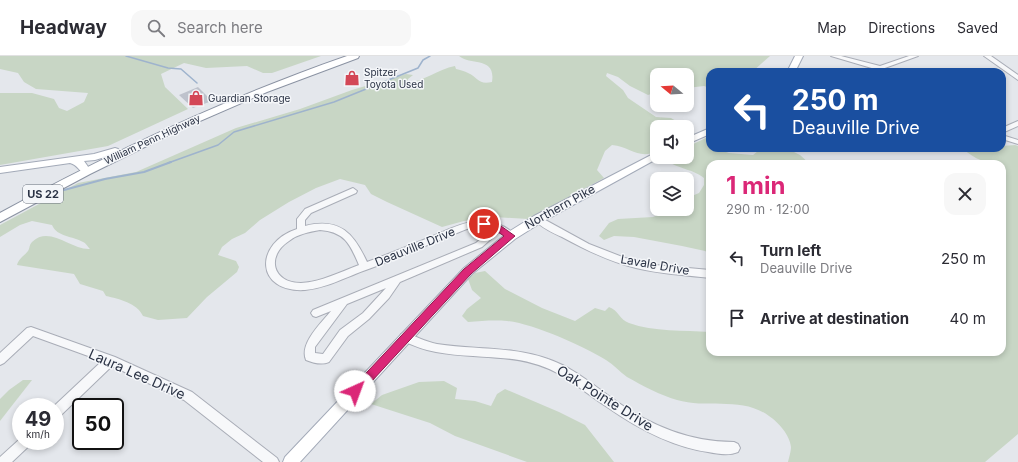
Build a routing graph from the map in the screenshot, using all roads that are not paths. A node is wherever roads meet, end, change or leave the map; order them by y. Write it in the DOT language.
graph roads {
  1 [pos="346,56"];
  2 [pos="355,56"];
  3 [pos="799,56"];
  4 [pos="834,56"];
  5 [pos="915,56"];
  6 [pos="987,56"];
  7 [pos="793,68"];
  8 [pos="871,68"];
  9 [pos="882,68"];
  10 [pos="1005,68"];
  11 [pos="1006,69"];
  12 [pos="1006,76"];
  13 [pos="1017,76"];
  14 [pos="1018,123"];
  15 [pos="1006,129"];
  16 [pos="706,132"];
  17 [pos="694,138"];
  18 [pos="1006,138"];
  19 [pos="1018,142"];
  20 [pos="115,151"];
  21 [pos="650,159"];
  22 [pos="70,160"];
  23 [pos="48,164"];
  24 [pos="83,169"];
  25 [pos="0,170"];
  26 [pos="353,191"];
  27 [pos="0,212"];
  28 [pos="0,218"];
  29 [pos="538,219"];
  30 [pos="498,228"];
  31 [pos="301,230"];
  32 [pos="511,236"];
  33 [pos="365,267"];
  34 [pos="706,274"];
  35 [pos="397,279"];
  36 [pos="344,301"];
  37 [pos="316,313"];
  38 [pos="405,337"];
  39 [pos="0,360"];
  40 [pos="111,360"];
  41 [pos="64,404"];
  42 [pos="734,448"];
  43 [pos="16,450"];
  44 [pos="3,462"];
  45 [pos="273,462"];
  46 [pos="290,462"];
  1 -- 20 [label="highway, William Penn Highway / US 22"];
  2 -- 24 [label="highway, William Penn Highway / US 22"];
  3 -- 7 [label="main road"];
  4 -- 8 [label="street"];
  5 -- 9 [label="street"];
  6 -- 10 [label="street"];
  11 -- 13 [label="street"];
  12 -- 13 [label="street"];
  14 -- 15 [label="street"];
  16 -- 17 [label="main road"];
  18 -- 19 [label="street"];
  20 -- 22 [label="main road"];
  20 -- 24 [label="highway, William Penn Highway / US 22"];
  21 -- 29 [label="main road, Northern Pike"];
  22 -- 23 [label="main road"];
  22 -- 24 [label="main road"];
  23 -- 24 [label="main road"];
  23 -- 25 [label="main road"];
  24 -- 27 [label="highway, William Penn Highway / US 22"];
  24 -- 28 [label="highway, William Penn Highway / US 22"];
  26 -- 31 [label="street"];
  29 -- 32 [label="main road, Northern Pike"];
  29 -- 34 [label="street, Lavale Drive"];
  30 -- 32 [label="street, Deauville Drive"];
  30 -- 33 [label="street, Deauville Drive"];
  30 -- 35 [label="street"];
  31 -- 33 [label="street, Deauville Drive"];
  31 -- 33 [label="street, Deauville Drive"];
  32 -- 38 [label="main road, Northern Pike"];
  35 -- 36 [label="street"];
  35 -- 36 [label="street"];
  36 -- 37 [label="street"];
  38 -- 42 [label="street, Oak Pointe Drive"];
  38 -- 46 [label="main road, Northern Pike"];
  39 -- 40 [label="street, Laura Lee Drive"];
  40 -- 41 [label="street"];
  40 -- 45 [label="street, Laura Lee Drive"];
  43 -- 44 [label="street"];
}
